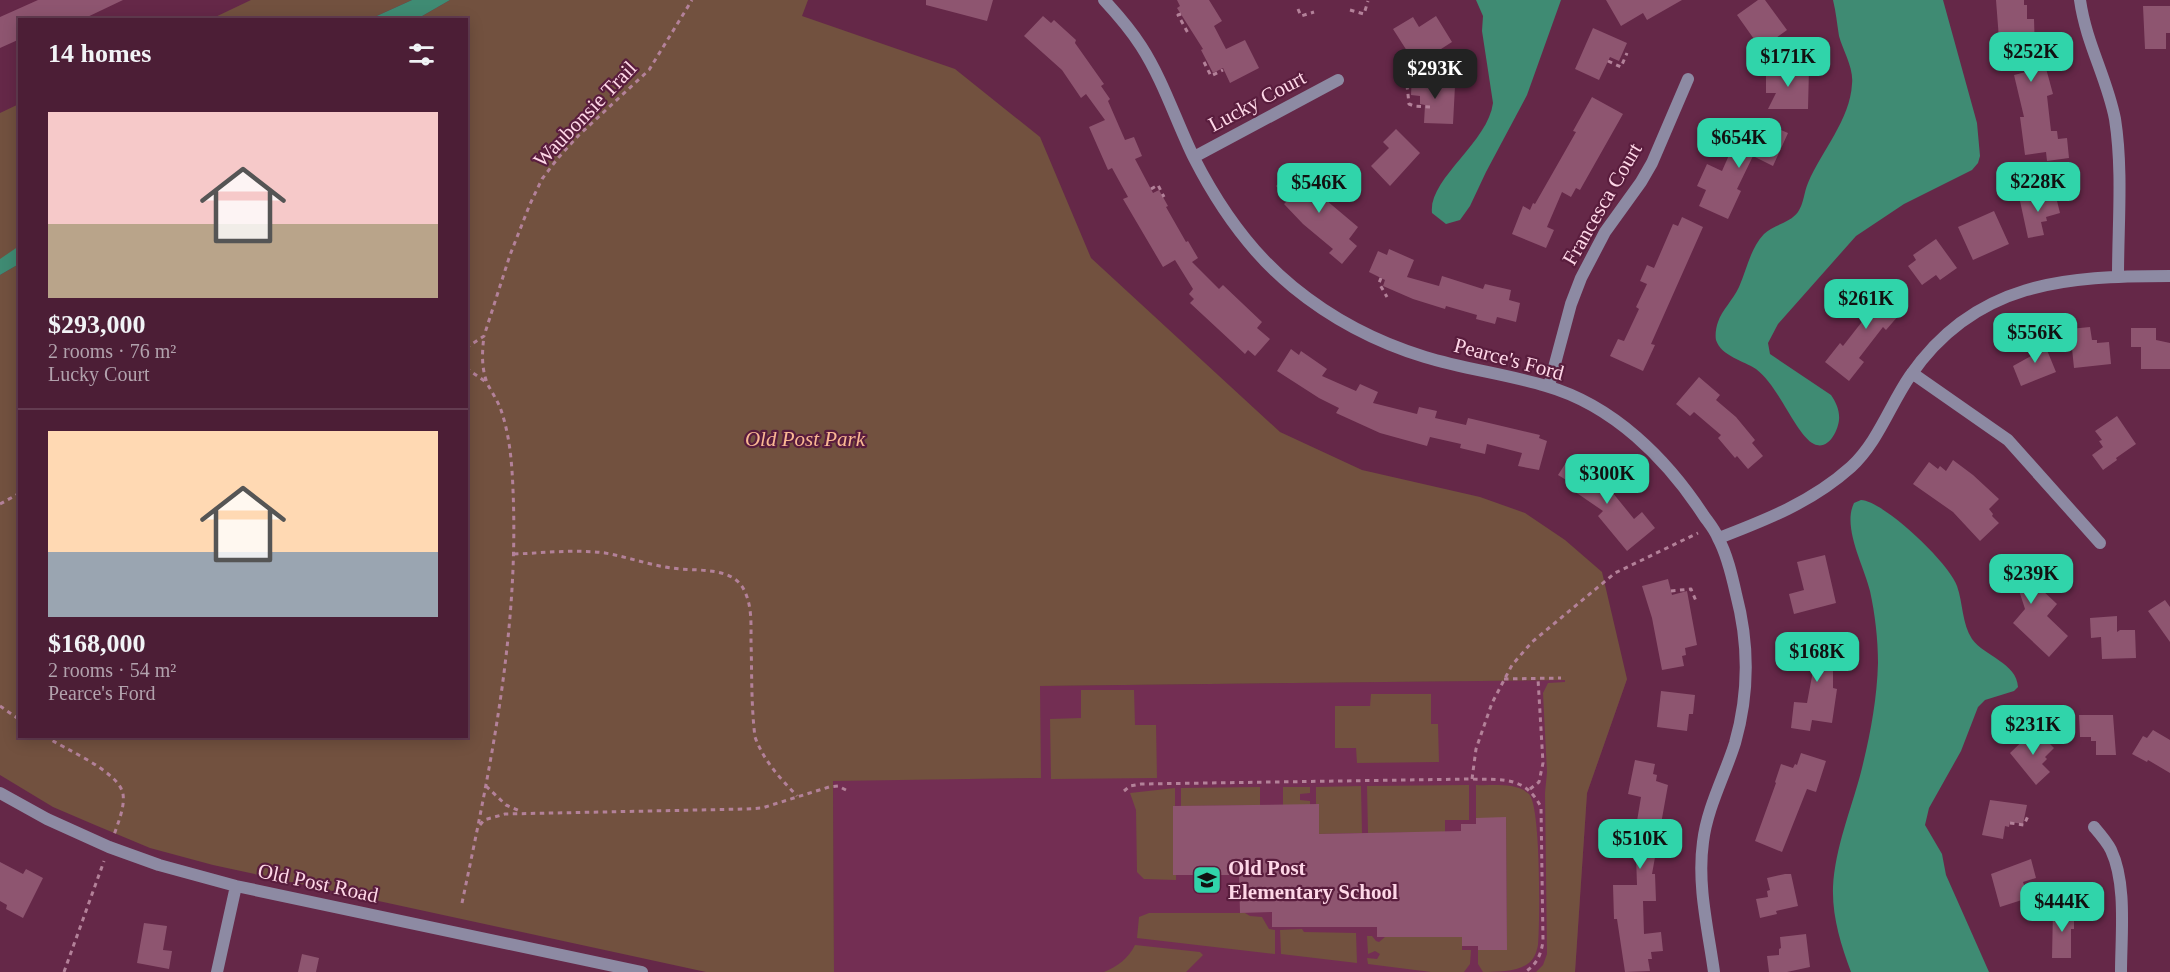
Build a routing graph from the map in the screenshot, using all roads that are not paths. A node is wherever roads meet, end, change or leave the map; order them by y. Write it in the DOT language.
graph roads {
  1 [pos="1104,0"];
  2 [pos="2080,0"];
  3 [pos="1688,79"];
  4 [pos="1338,80"];
  5 [pos="1194,157"];
  6 [pos="2118,276"];
  7 [pos="2170,276"];
  8 [pos="1912,373"];
  9 [pos="1549,386"];
  10 [pos="1719,538"];
  11 [pos="2100,543"];
  12 [pos="0,793"];
  13 [pos="2094,827"];
  14 [pos="236,886"];
  15 [pos="217,972"];
  16 [pos="642,972"];
  17 [pos="1714,972"];
  18 [pos="2121,972"];
  1 -- 5 [label="street, Pearce's Ford"];
  2 -- 6 [label="street"];
  3 -- 9 [label="street, Francesca Court"];
  4 -- 5 [label="street, Lucky Court"];
  5 -- 9 [label="street, Pearce's Ford"];
  6 -- 7 [label="street"];
  6 -- 8 [label="street"];
  8 -- 10 [label="street"];
  8 -- 11 [label="street"];
  9 -- 10 [label="street, Pearce's Ford"];
  10 -- 17 [label="street, Pearce's Ford"];
  12 -- 14 [label="street, Old Post Road"];
  13 -- 18 [label="street"];
  14 -- 15 [label="street"];
  14 -- 16 [label="street, Old Post Road"];
}
